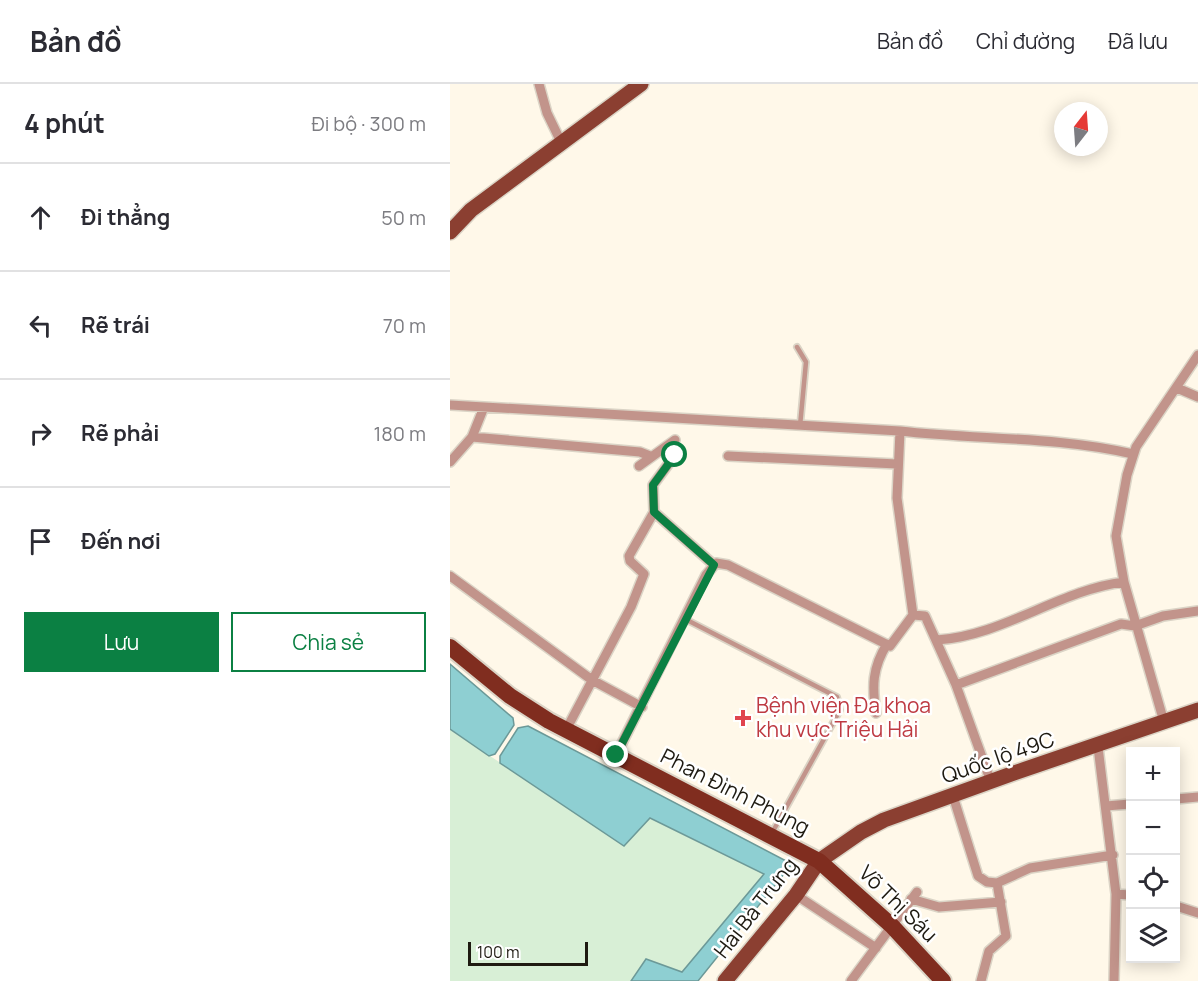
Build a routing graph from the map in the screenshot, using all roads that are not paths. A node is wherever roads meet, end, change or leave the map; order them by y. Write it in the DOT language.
graph roads {
  1 [pos="539,84"];
  2 [pos="641,84"];
  3 [pos="562,144"];
  4 [pos="452,227"];
  5 [pos="797,347"];
  6 [pos="1198,355"];
  7 [pos="1177,388"];
  8 [pos="1198,397"];
  9 [pos="450,405"];
  10 [pos="484,407"];
  11 [pos="800,426"];
  12 [pos="900,430"];
  13 [pos="472,437"];
  14 [pos="675,440"];
  15 [pos="1133,454"];
  16 [pos="675,455"];
  17 [pos="650,456"];
  18 [pos="728,456"];
  19 [pos="450,462"];
  20 [pos="897,465"];
  21 [pos="639,466"];
  22 [pos="654,512"];
  23 [pos="714,565"];
  24 [pos="450,576"];
  25 [pos="1124,582"];
  26 [pos="1198,611"];
  27 [pos="913,615"];
  28 [pos="685,619"];
  29 [pos="1135,626"];
  30 [pos="938,640"];
  31 [pos="886,644"];
  32 [pos="450,647"];
  33 [pos="592,680"];
  34 [pos="956,686"];
  35 [pos="642,707"];
  36 [pos="1198,710"];
  37 [pos="876,713"];
  38 [pos="1164,722"];
  39 [pos="566,730"];
  40 [pos="1098,747"];
  41 [pos="616,755"];
  42 [pos="990,782"];
  43 [pos="953,796"];
  44 [pos="1198,797"];
  45 [pos="1180,799"];
  46 [pos="1126,804"];
  47 [pos="1106,806"];
  48 [pos="771,836"];
  49 [pos="1113,855"];
  50 [pos="819,861"];
  51 [pos="997,883"];
  52 [pos="1116,894"];
  53 [pos="796,895"];
  54 [pos="1126,895"];
  55 [pos="1001,902"];
  56 [pos="1180,907"];
  57 [pos="1198,913"];
  58 [pos="892,926"];
  59 [pos="876,948"];
  60 [pos="725,981"];
  61 [pos="852,981"];
  62 [pos="943,981"];
  63 [pos="981,981"];
  64 [pos="1114,981"];
  1 -- 3 [label="street"];
  2 -- 3 [label="main road"];
  3 -- 4 [label="main road"];
  5 -- 11 [label="lane"];
  6 -- 7 [label="street"];
  7 -- 8 [label="street"];
  7 -- 15 [label="street"];
  9 -- 10 [label="street"];
  10 -- 11 [label="street"];
  10 -- 13 [label="street"];
  11 -- 12 [label="street"];
  12 -- 15 [label="street"];
  12 -- 20 [label="street"];
  13 -- 17 [label="street"];
  13 -- 19 [label="street"];
  14 -- 17 [label="street"];
  15 -- 25 [label="street"];
  16 -- 22 [label="street"];
  17 -- 21 [label="street"];
  18 -- 20 [label="street"];
  20 -- 27 [label="street"];
  22 -- 23 [label="street"];
  22 -- 33 [label="street"];
  23 -- 28 [label="street"];
  23 -- 31 [label="street"];
  24 -- 33 [label="street"];
  25 -- 29 [label="street"];
  25 -- 30 [label="street"];
  26 -- 29 [label="street"];
  27 -- 30 [label="street"];
  27 -- 31 [label="street"];
  28 -- 35 [label="street"];
  28 -- 48 [label="lane"];
  29 -- 34 [label="street"];
  29 -- 38 [label="street"];
  30 -- 34 [label="street"];
  31 -- 37 [label="street"];
  32 -- 39 [label="highway, Phan Đình Phùng"];
  33 -- 35 [label="street"];
  33 -- 39 [label="street"];
  34 -- 42 [label="street"];
  35 -- 41 [label="street"];
  36 -- 38 [label="main road, Quốc lộ 49C"];
  38 -- 40 [label="main road, Quốc lộ 49C"];
  39 -- 41 [label="highway, Phan Đình Phùng"];
  40 -- 42 [label="main road, Quốc lộ 49C"];
  40 -- 47 [label="street"];
  41 -- 48 [label="highway, Phan Đình Phùng"];
  42 -- 43 [label="main road, Quốc lộ 49C"];
  43 -- 50 [label="main road, Quốc lộ 49C"];
  43 -- 51 [label="street"];
  44 -- 45 [label="street"];
  46 -- 47 [label="street"];
  47 -- 49 [label="street"];
  48 -- 50 [label="highway, Phan Đình Phùng"];
  49 -- 51 [label="street"];
  49 -- 52 [label="street"];
  50 -- 53 [label="main road, Hai Bà Trưng"];
  50 -- 58 [label="highway, Võ Thị Sáu"];
  51 -- 55 [label="street"];
  52 -- 54 [label="street"];
  52 -- 64 [label="street"];
  53 -- 59 [label="street"];
  53 -- 60 [label="main road, Hai Bà Trưng"];
  55 -- 58 [label="street"];
  55 -- 63 [label="street"];
  56 -- 57 [label="street"];
  58 -- 59 [label="street"];
  58 -- 62 [label="highway, Võ Thị Sáu"];
  59 -- 61 [label="street"];
}
